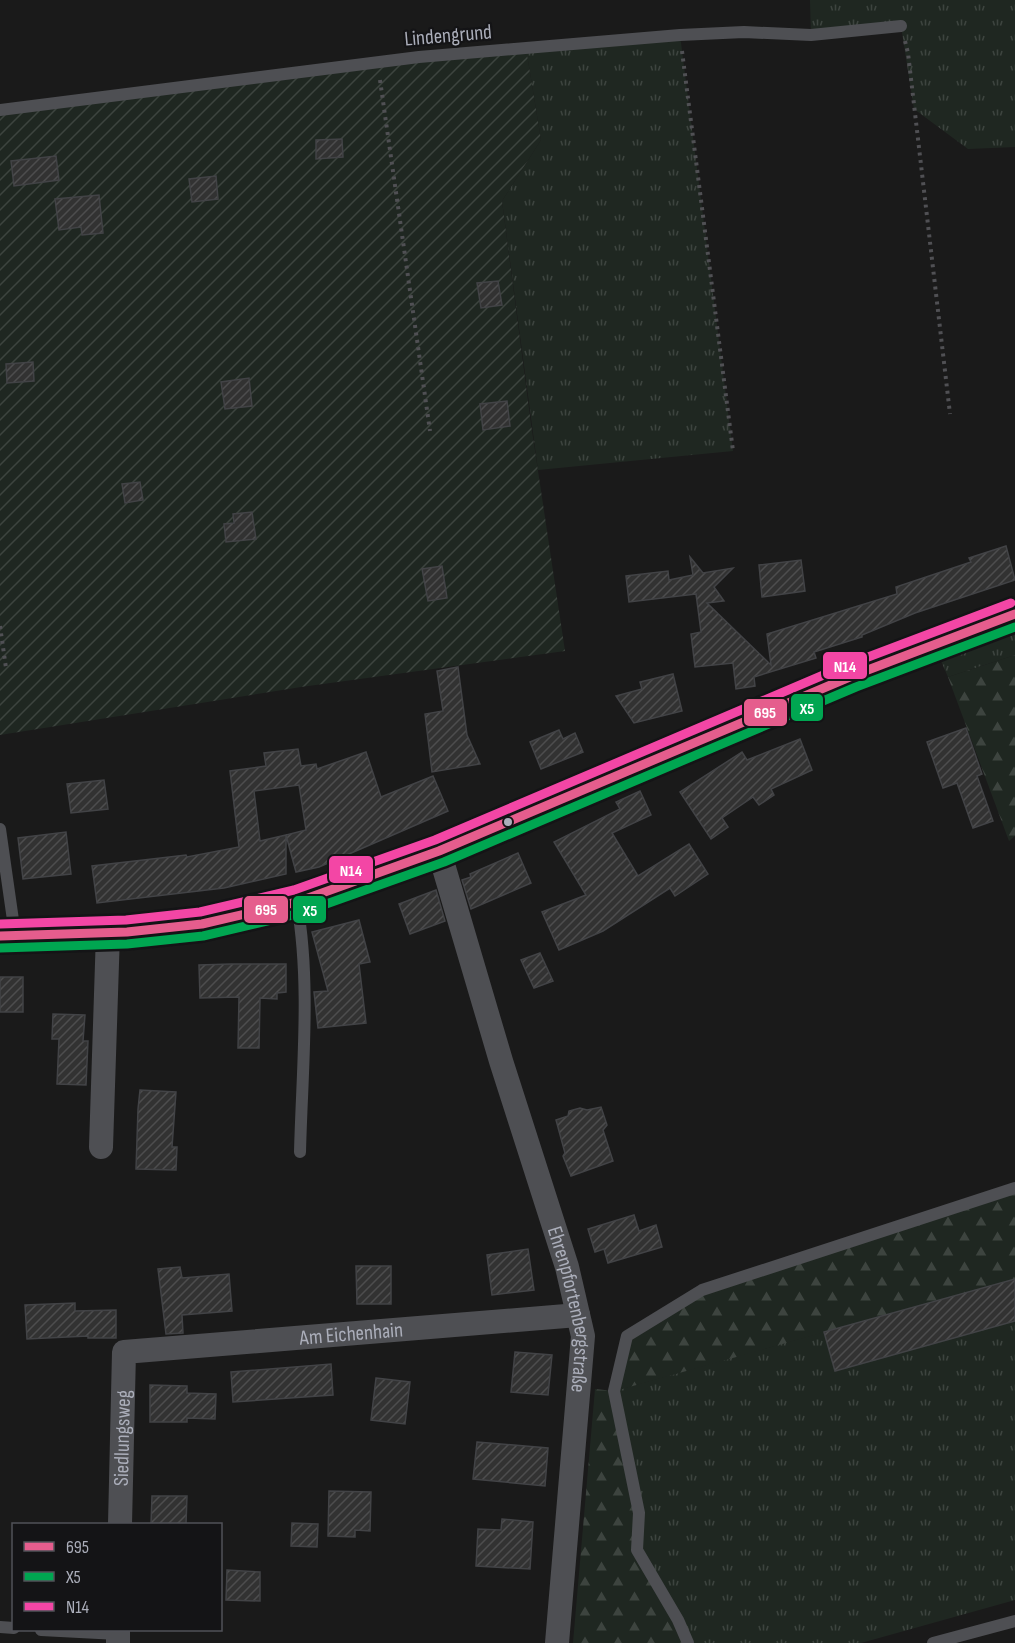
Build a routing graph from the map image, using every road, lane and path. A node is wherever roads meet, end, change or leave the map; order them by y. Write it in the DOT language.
graph roads {
  1 [pos="901,26"];
  2 [pos="680,35"];
  3 [pos="377,62"];
  4 [pos="0,110"];
  5 [pos="950,414"];
  6 [pos="430,431"];
  7 [pos="733,451"];
  8 [pos="1015,614"];
  9 [pos="0,626"];
  10 [pos="6,668"];
  11 [pos="0,829"];
  12 [pos="439,851"];
  13 [pos="297,902"];
  14 [pos="108,933"];
  15 [pos="8,935"];
  16 [pos="101,1147"];
  17 [pos="300,1152"];
  18 [pos="1015,1188"];
  19 [pos="578,1315"];
  20 [pos="124,1352"];
  21 [pos="120,1523"];
  22 [pos="1015,1621"];
  23 [pos="67,1631"];
  24 [pos="118,1635"];
  25 [pos="557,1643"];
  26 [pos="688,1643"];
  27 [pos="933,1643"];
  1 -- 2 [label="lane, Lindengrund"];
  1 -- 5 [label="path"];
  2 -- 3 [label="lane, Lindengrund"];
  2 -- 7 [label="path"];
  3 -- 4 [label="lane, Lindengrund"];
  3 -- 6 [label="path"];
  8 -- 12 [label="street"];
  9 -- 10 [label="path"];
  11 -- 15 [label="lane"];
  12 -- 13 [label="street"];
  12 -- 19 [label="street, Ehrenpfortenbergstraße"];
  13 -- 14 [label="street"];
  13 -- 17 [label="lane"];
  14 -- 15 [label="street"];
  14 -- 16 [label="street"];
  18 -- 26 [label="lane"];
  19 -- 20 [label="street, Am Eichenhain"];
  19 -- 25 [label="street, Ehrenpfortenbergstraße"];
  20 -- 21 [label="street, Siedlungsweg"];
  22 -- 27 [label="lane"];
  23 -- 24 [label="lane"];
}
